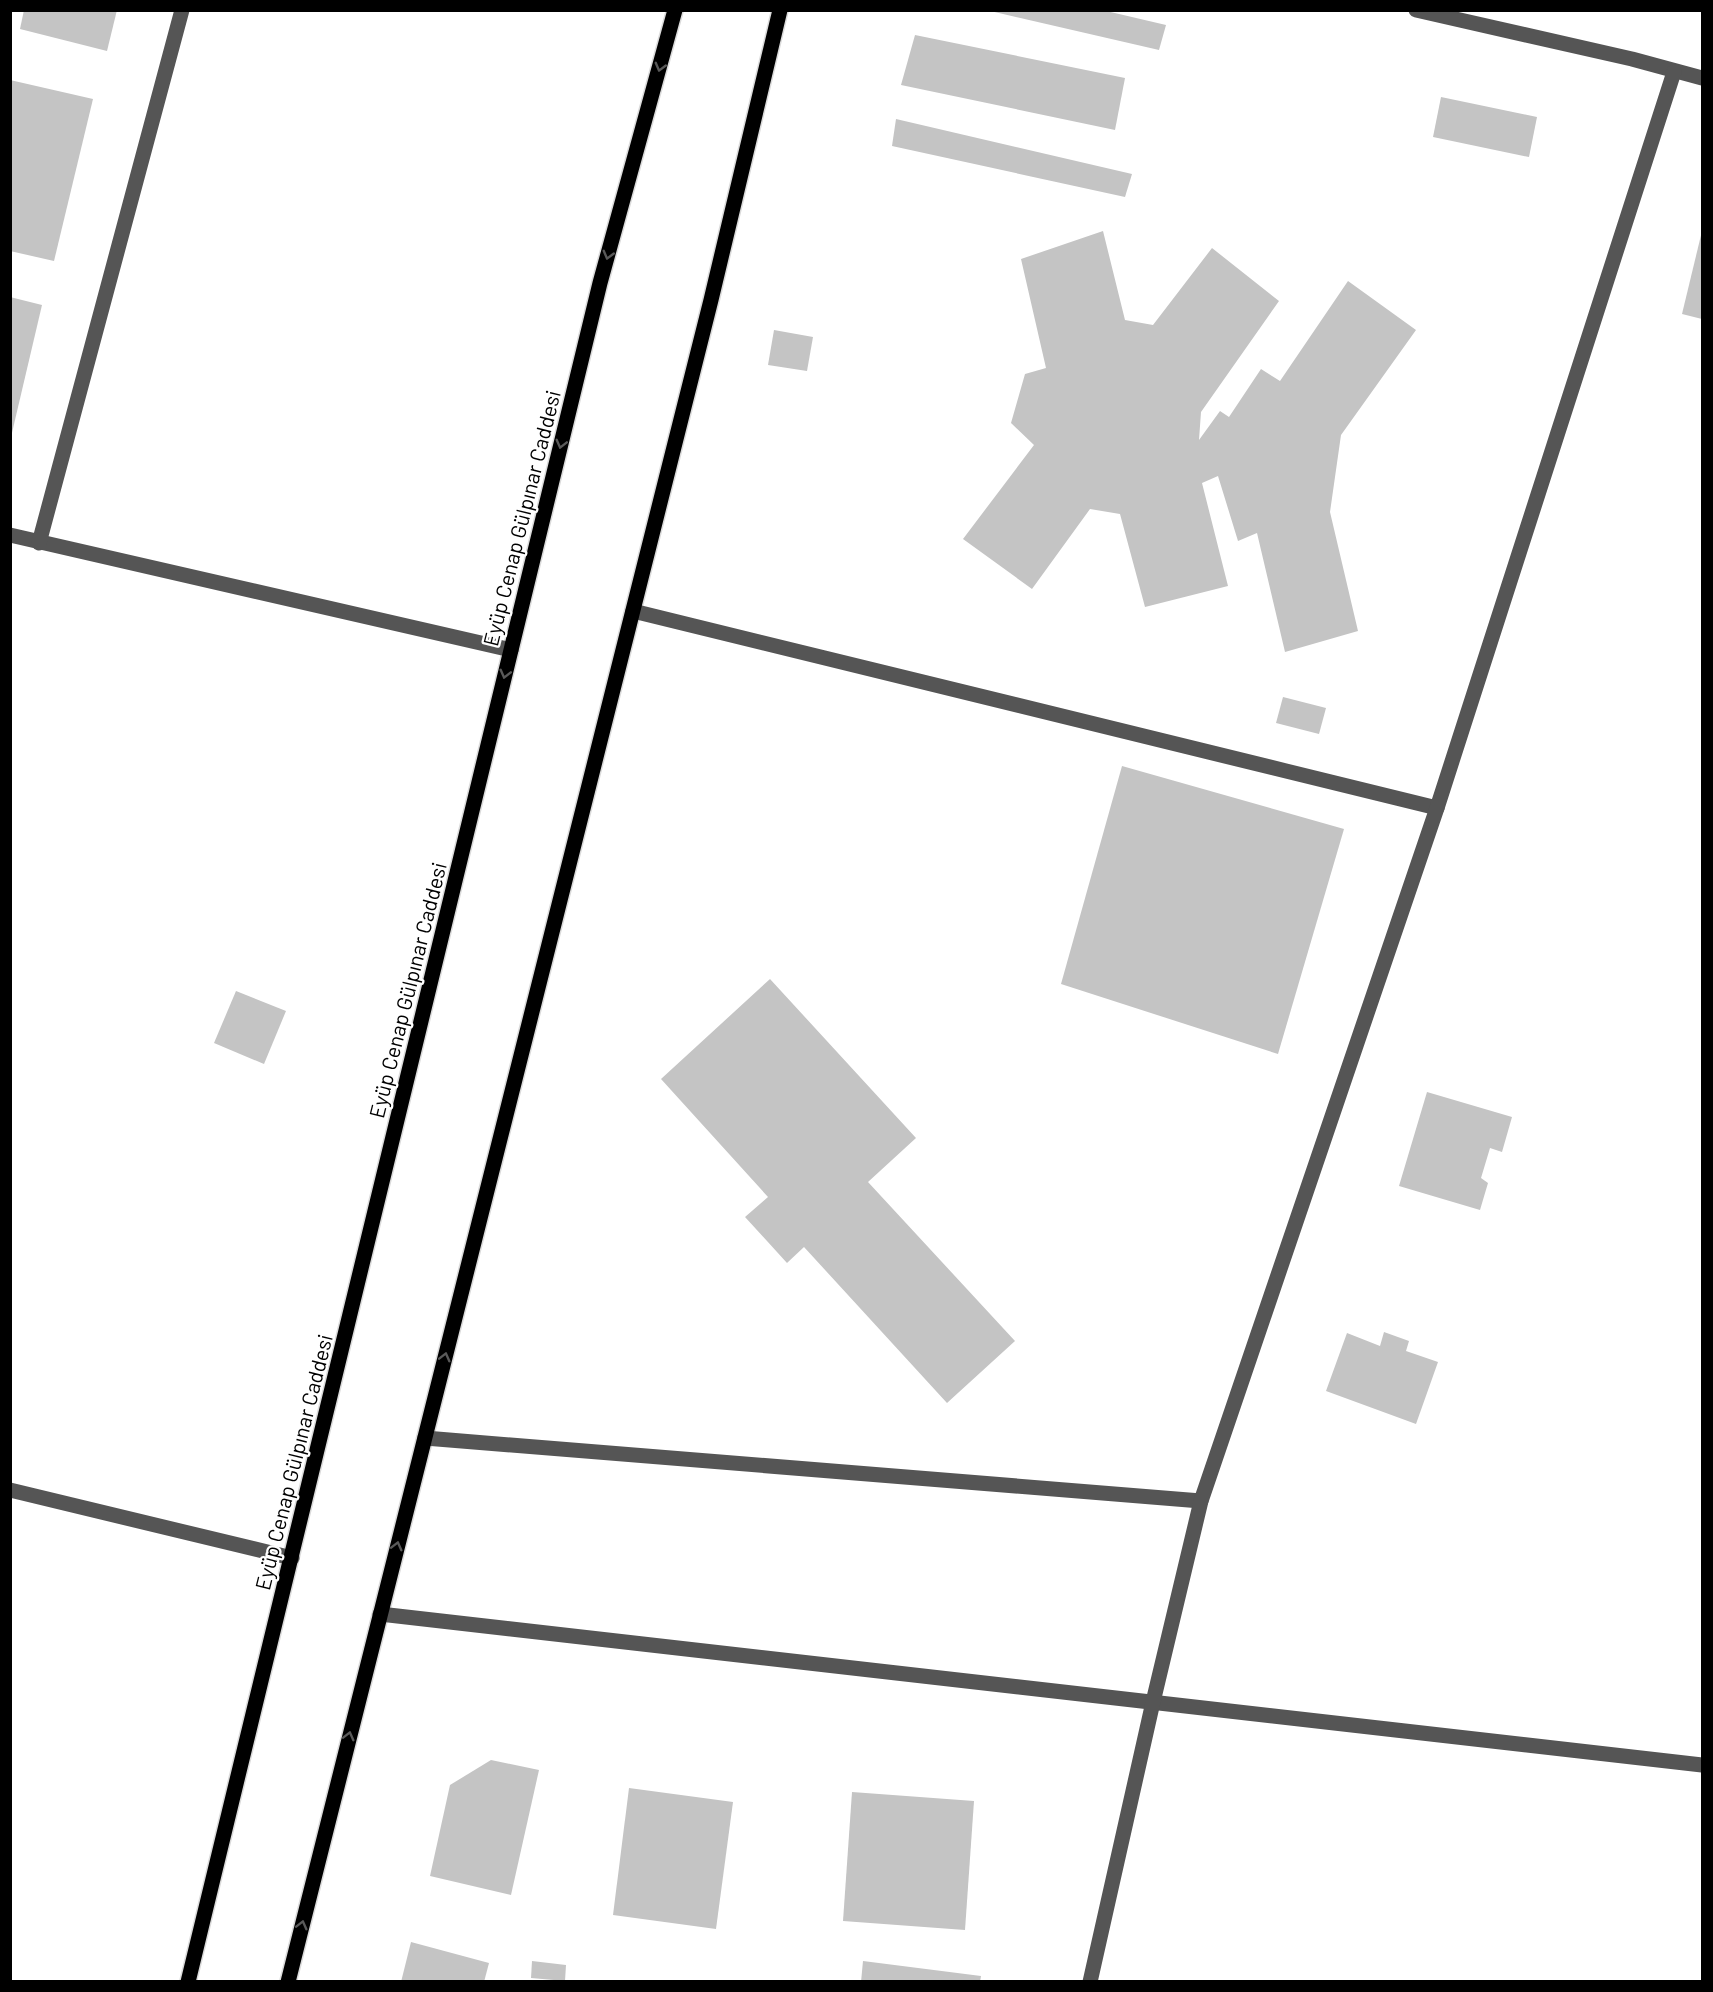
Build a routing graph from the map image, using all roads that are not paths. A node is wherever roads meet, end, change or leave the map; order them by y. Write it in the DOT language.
graph roads {
  1 [pos="182,10"];
  2 [pos="675,10"];
  3 [pos="780,10"];
  4 [pos="1416,10"];
  5 [pos="1674,72"];
  6 [pos="1702,78"];
  7 [pos="10,535"];
  8 [pos="39,543"];
  9 [pos="633,611"];
  10 [pos="511,650"];
  11 [pos="1437,808"];
  12 [pos="424,1438"];
  13 [pos="10,1490"];
  14 [pos="1201,1501"];
  15 [pos="292,1558"];
  16 [pos="380,1614"];
  17 [pos="1153,1702"];
  18 [pos="1702,1766"];
  19 [pos="188,1982"];
  20 [pos="288,1982"];
  21 [pos="1090,1982"];
  1 -- 8 [label="street"];
  2 -- 10 [label="main road, Eyüp Cenap Gülpınar Caddesi, one-way"];
  3 -- 9 [label="main road"];
  4 -- 5 [label="street"];
  5 -- 6 [label="street"];
  5 -- 11 [label="street"];
  7 -- 8 [label="street"];
  8 -- 10 [label="street"];
  9 -- 11 [label="street"];
  12 -- 9 [label="main road, one-way"];
  10 -- 15 [label="main road, Eyüp Cenap Gülpınar Caddesi, one-way"];
  11 -- 14 [label="street"];
  12 -- 14 [label="street"];
  16 -- 12 [label="main road, one-way"];
  13 -- 15 [label="street"];
  14 -- 17 [label="street"];
  15 -- 19 [label="main road, Eyüp Cenap Gülpınar Caddesi"];
  16 -- 17 [label="street"];
  20 -- 16 [label="main road, one-way"];
  17 -- 18 [label="street"];
  17 -- 21 [label="street"];
}
